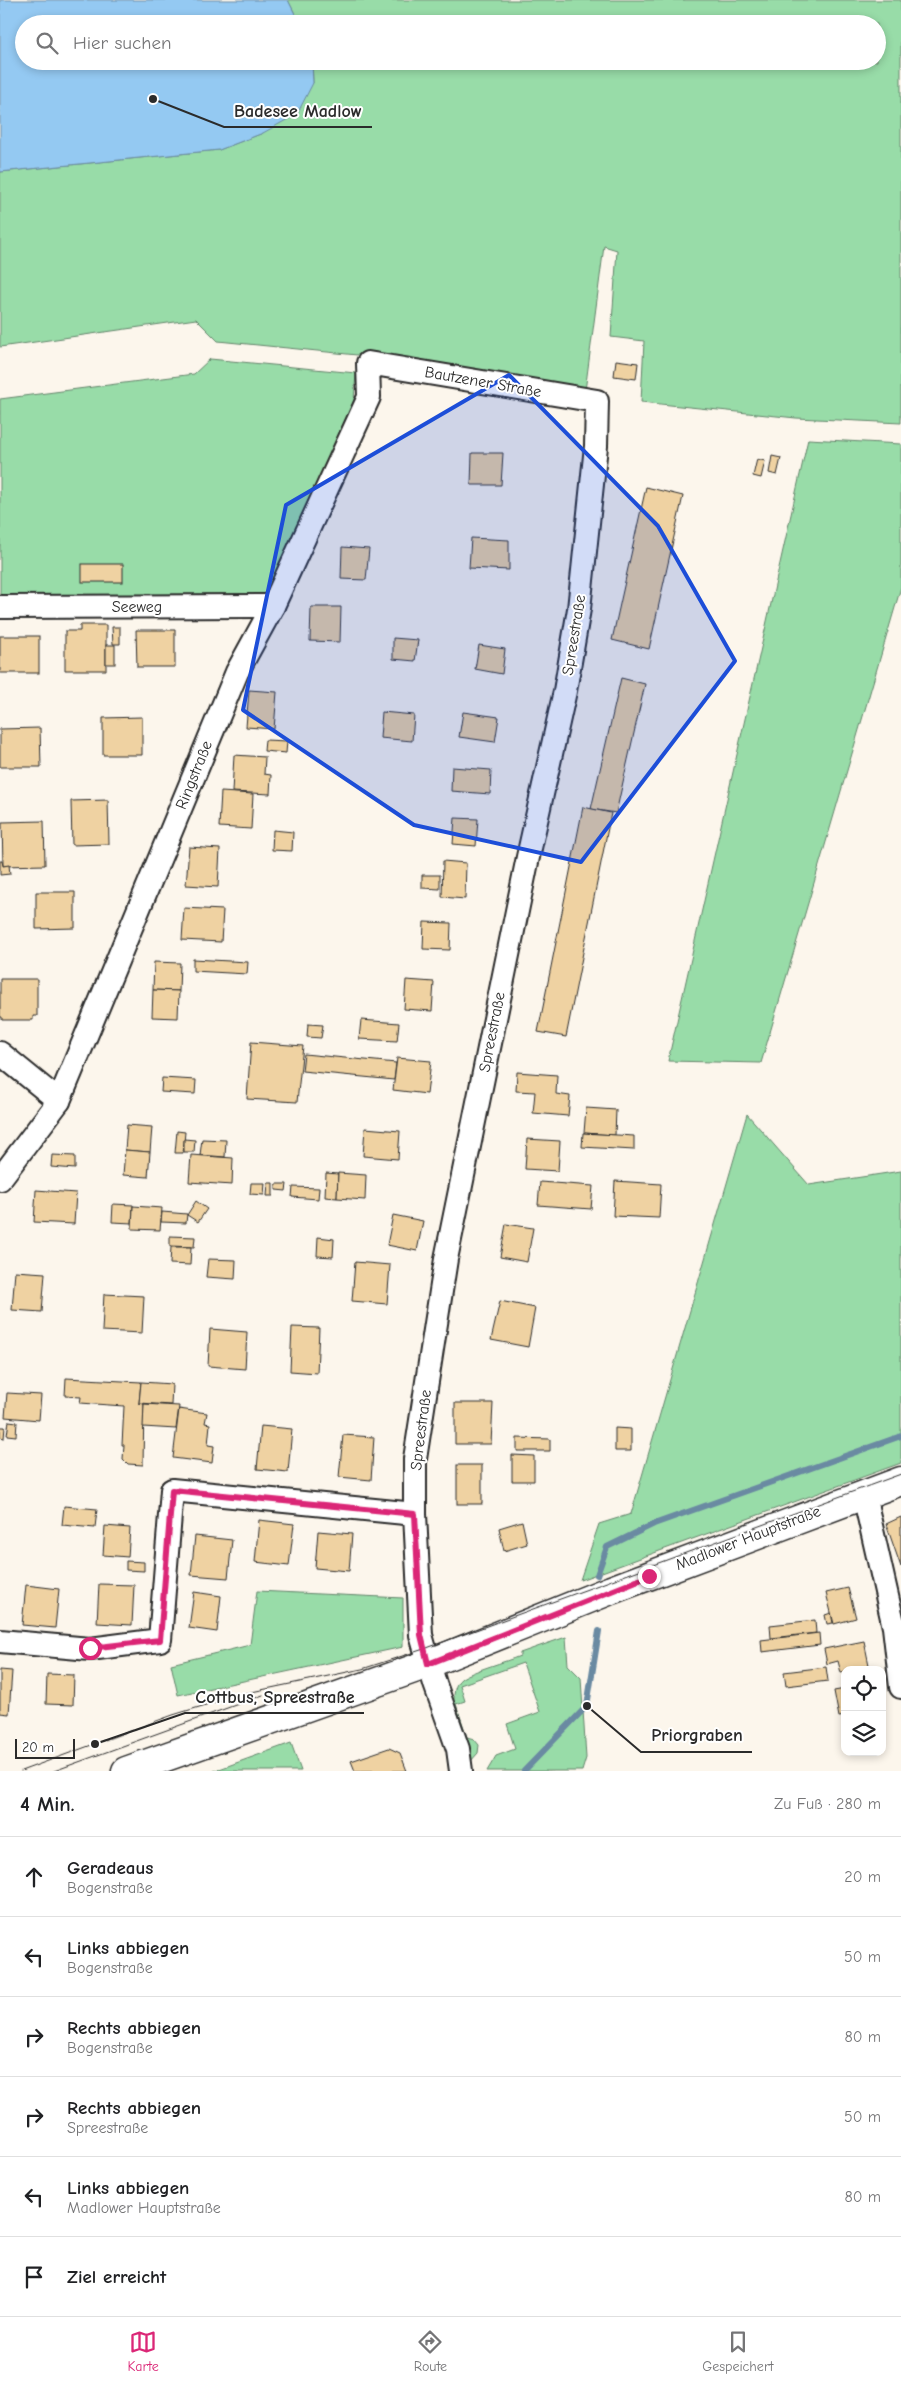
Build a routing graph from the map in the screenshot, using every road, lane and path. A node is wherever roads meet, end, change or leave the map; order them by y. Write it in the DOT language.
graph roads {
  1 [pos="368,363"];
  2 [pos="597,401"];
  3 [pos="273,606"];
  4 [pos="0,607"];
  5 [pos="0,1053"];
  6 [pos="59,1101"];
  7 [pos="0,1179"];
  8 [pos="901,1481"];
  9 [pos="864,1495"];
  10 [pos="415,1514"];
  11 [pos="0,1641"];
  12 [pos="428,1664"];
  13 [pos="901,1687"];
  14 [pos="126,1771"];
  15 [pos="462,1771"];
  1 -- 2 [label="street, Bautzener Straße"];
  1 -- 3 [label="street, Ringstraße"];
  2 -- 10 [label="street, Spreestraße"];
  3 -- 4 [label="street, Seeweg"];
  3 -- 6 [label="street, Ringstraße"];
  5 -- 6 [label="street"];
  6 -- 7 [label="street, Ringstraße"];
  8 -- 9 [label="main road, Madlower Hauptstraße"];
  9 -- 12 [label="main road, Madlower Hauptstraße"];
  9 -- 13 [label="street"];
  10 -- 11 [label="street"];
  10 -- 12 [label="street, Spreestraße"];
  12 -- 14 [label="main road, Madlower Hauptstraße"];
  12 -- 15 [label="street, Spreestraße"];
}
